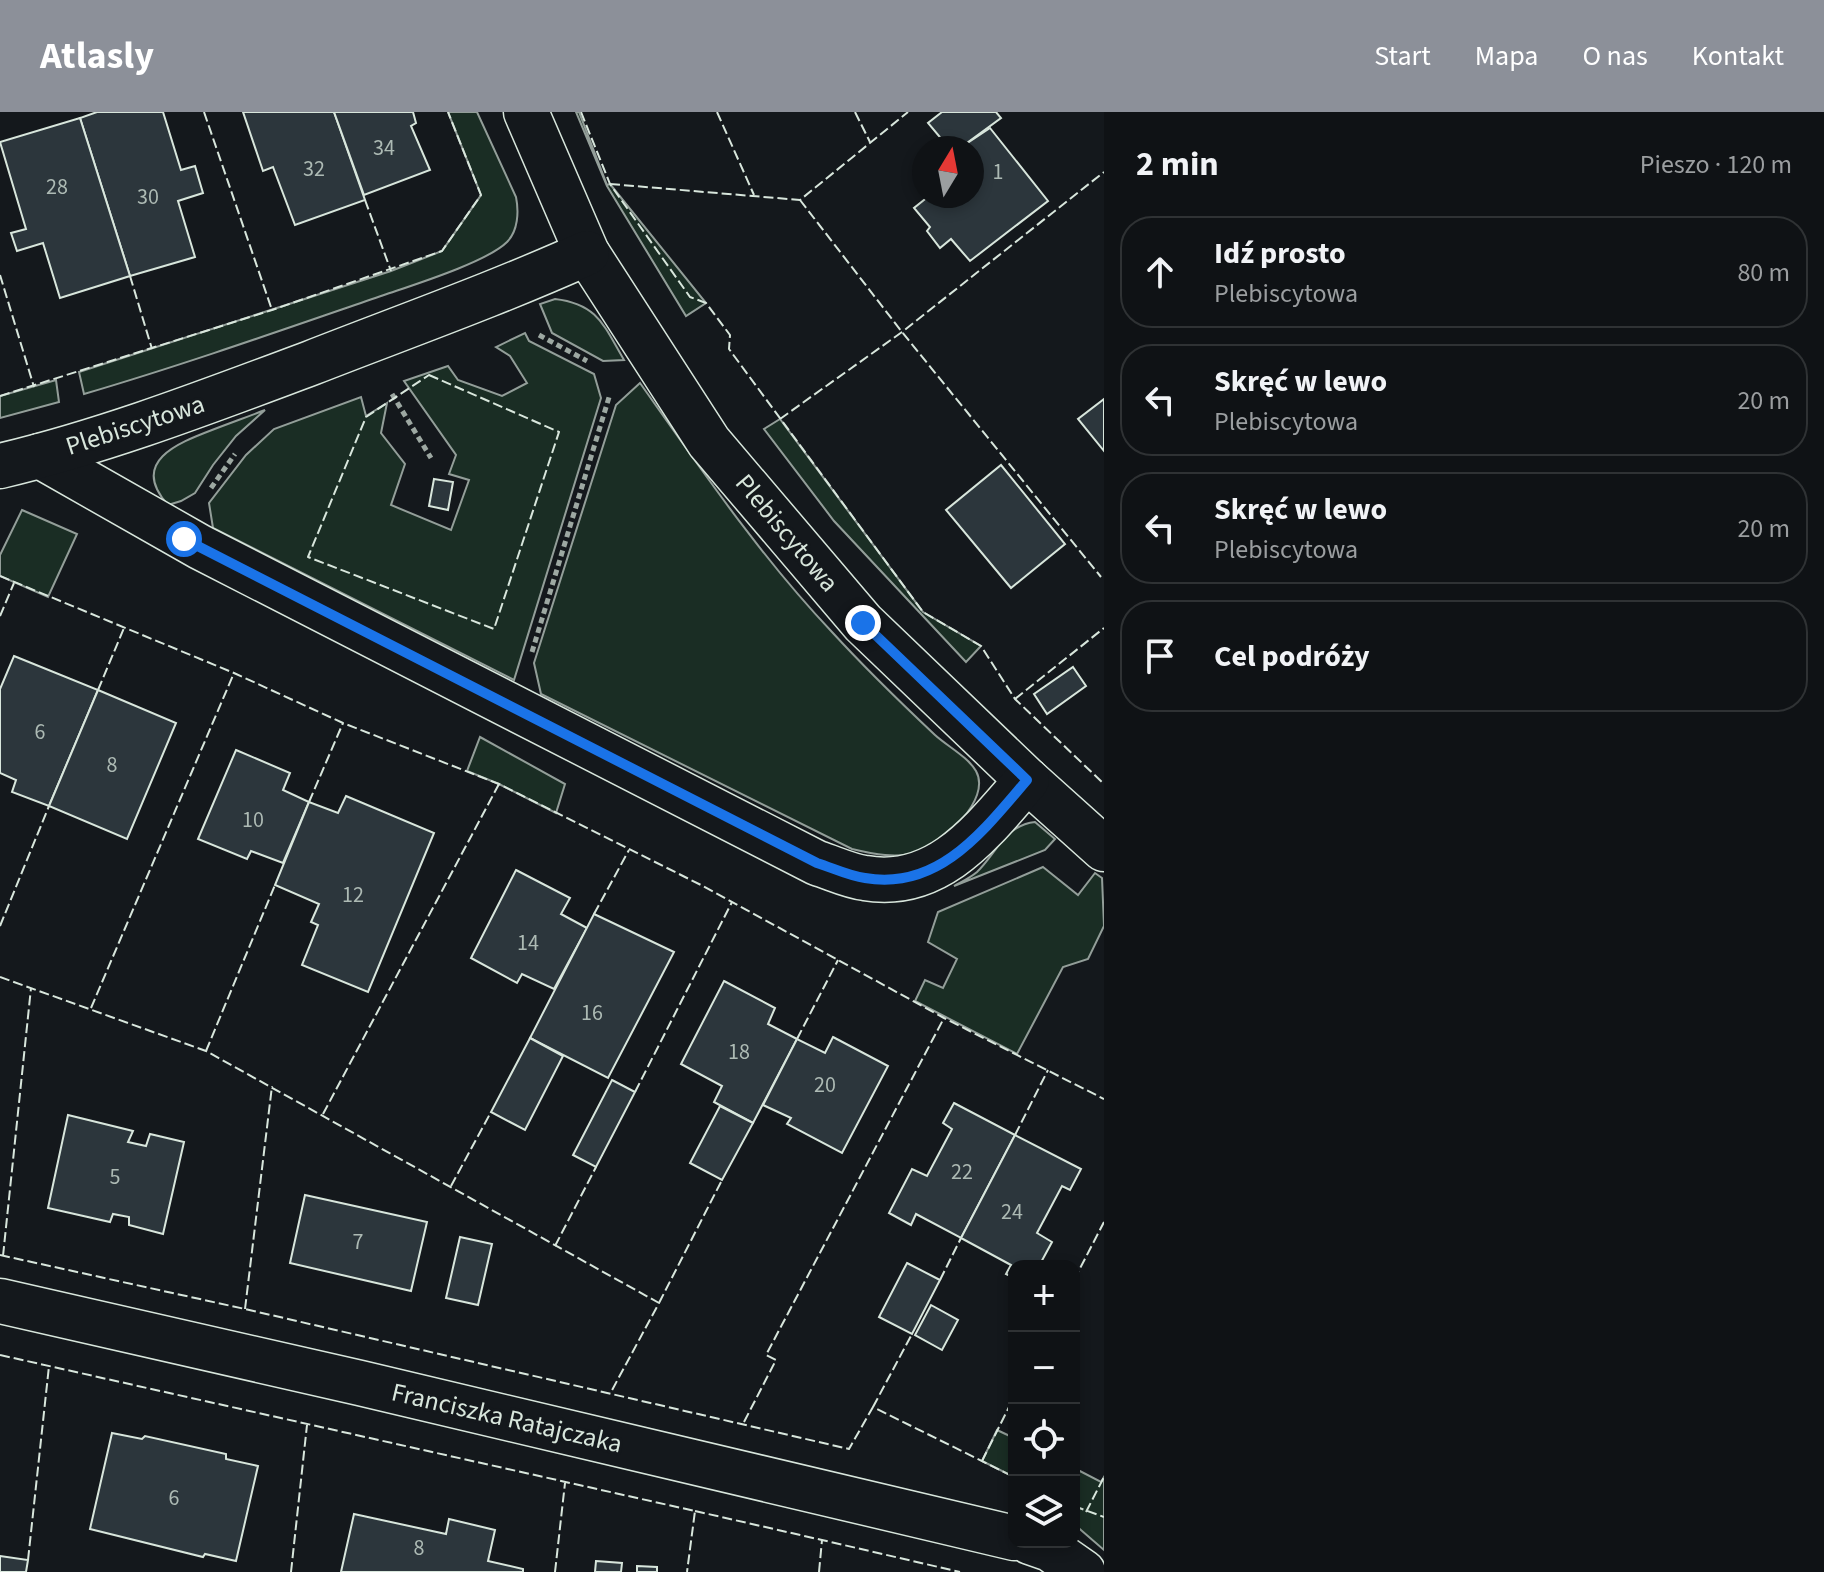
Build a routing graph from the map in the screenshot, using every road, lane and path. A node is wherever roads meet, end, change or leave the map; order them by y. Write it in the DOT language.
graph roads {
  1 [pos="526,112"];
  2 [pos="587,253"];
  3 [pos="532,327"];
  4 [pos="590,363"];
  5 [pos="610,391"];
  6 [pos="395,397"];
  7 [pos="431,458"];
  8 [pos="20,461"];
  9 [pos="531,655"];
  10 [pos="1027,780"];
  11 [pos="1104,849"];
  12 [pos="0,1301"];
  13 [pos="1008,1537"];
  14 [pos="1043,1548"];
  15 [pos="1083,1572"];
  1 -- 2 [label="street, Plebiscytowa"];
  2 -- 8 [label="street, Plebiscytowa"];
  2 -- 10 [label="street, Plebiscytowa"];
  3 -- 4 [label="path"];
  5 -- 9 [label="path"];
  6 -- 7 [label="path"];
  8 -- 10 [label="street, Plebiscytowa"];
  10 -- 11 [label="street, Plebiscytowa"];
  12 -- 13 [label="street, Franciszka Ratajczaka"];
  14 -- 15 [label="street"];
}
